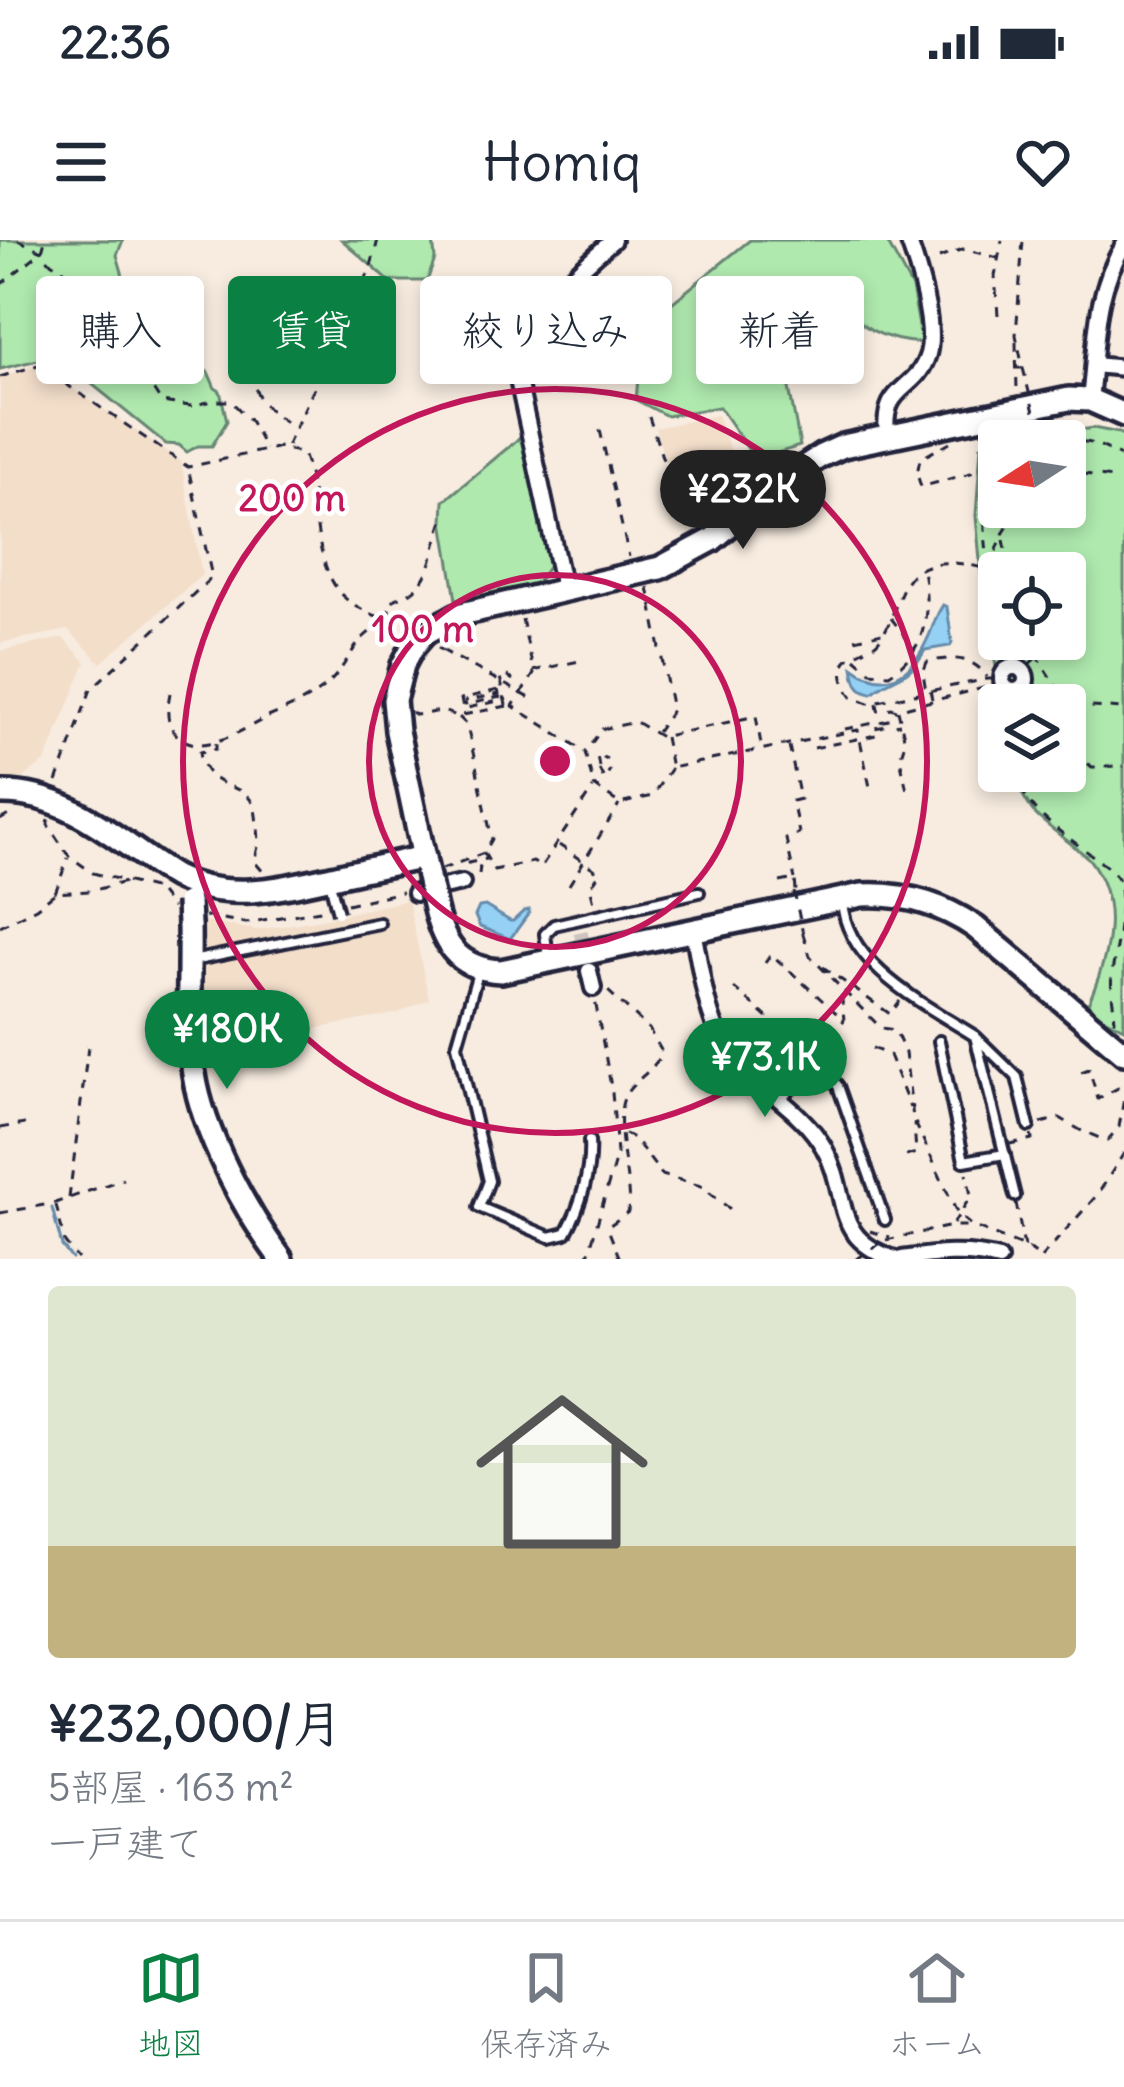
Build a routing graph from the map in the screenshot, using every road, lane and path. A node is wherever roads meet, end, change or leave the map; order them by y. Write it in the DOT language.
graph roads {
  1 [pos="18,240"];
  2 [pos="45,240"];
  3 [pos="378,240"];
  4 [pos="613,240"];
  5 [pos="908,240"];
  6 [pos="955,240"];
  7 [pos="1002,240"];
  8 [pos="1023,240"];
  9 [pos="1124,245"];
  10 [pos="963,249"];
  11 [pos="42,251"];
  12 [pos="939,258"];
  13 [pos="998,258"];
  14 [pos="0,286"];
  15 [pos="998,315"];
  16 [pos="1016,335"];
  17 [pos="1094,365"];
  18 [pos="1016,368"];
  19 [pos="1024,368"];
  20 [pos="1124,368"];
  21 [pos="1,375"];
  22 [pos="253,384"];
  23 [pos="1017,394"];
  24 [pos="1090,400"];
  25 [pos="1124,415"];
  26 [pos="650,417"];
  27 [pos="1035,420"];
  28 [pos="286,422"];
  29 [pos="600,430"];
  30 [pos="962,435"];
  31 [pos="887,436"];
  32 [pos="1086,441"];
  33 [pos="286,447"];
  34 [pos="266,450"];
  35 [pos="1124,458"];
  36 [pos="188,467"];
  37 [pos="978,474"];
  38 [pos="1086,474"];
  39 [pos="1112,478"];
  40 [pos="753,482"];
  41 [pos="732,487"];
  42 [pos="443,521"];
  43 [pos="1006,528"];
  44 [pos="1003,534"];
  45 [pos="695,538"];
  46 [pos="997,552"];
  47 [pos="1007,552"];
  48 [pos="629,557"];
  49 [pos="978,567"];
  50 [pos="923,569"];
  51 [pos="647,584"];
  52 [pos="564,592"];
  53 [pos="520,611"];
  54 [pos="892,618"];
  55 [pos="390,622"];
  56 [pos="884,632"];
  57 [pos="856,639"];
  58 [pos="915,650"];
  59 [pos="853,657"];
  60 [pos="579,662"];
  61 [pos="533,672"];
  62 [pos="513,680"];
  63 [pos="1012,680"];
  64 [pos="498,690"];
  65 [pos="928,690"];
  66 [pos="522,692"];
  67 [pos="170,693"];
  68 [pos="530,698"];
  69 [pos="933,701"];
  70 [pos="877,702"];
  71 [pos="507,704"];
  72 [pos="1086,707"];
  73 [pos="898,710"];
  74 [pos="1124,710"];
  75 [pos="410,711"];
  76 [pos="458,716"];
  77 [pos="901,724"];
  78 [pos="890,725"];
  79 [pos="844,729"];
  80 [pos="656,734"];
  81 [pos="664,736"];
  82 [pos="860,738"];
  83 [pos="216,740"];
  84 [pos="789,744"];
  85 [pos="814,748"];
  86 [pos="763,750"];
  87 [pos="585,752"];
  88 [pos="607,759"];
  89 [pos="1086,762"];
  90 [pos="1124,766"];
  91 [pos="599,767"];
  92 [pos="671,768"];
  93 [pos="590,770"];
  94 [pos="610,770"];
  95 [pos="57,782"];
  96 [pos="594,786"];
  97 [pos="870,787"];
  98 [pos="1025,792"];
  99 [pos="0,794"];
  100 [pos="908,796"];
  101 [pos="620,804"];
  102 [pos="50,818"];
  103 [pos="557,844"];
  104 [pos="68,856"];
  105 [pos="486,856"];
  106 [pos="583,861"];
  107 [pos="479,874"];
  108 [pos="428,879"];
  109 [pos="795,879"];
  110 [pos="266,880"];
  111 [pos="780,882"];
  112 [pos="462,883"];
  113 [pos="331,884"];
  114 [pos="569,885"];
  115 [pos="188,892"];
  116 [pos="699,892"];
  117 [pos="55,893"];
  118 [pos="842,899"];
  119 [pos="595,907"];
  120 [pos="379,922"];
  121 [pos="0,926"];
  122 [pos="341,931"];
  123 [pos="693,931"];
  124 [pos="1119,946"];
  125 [pos="190,961"];
  126 [pos="1124,961"];
  127 [pos="549,962"];
  128 [pos="765,962"];
  129 [pos="817,963"];
  130 [pos="480,968"];
  131 [pos="589,971"];
  132 [pos="593,988"];
  133 [pos="734,988"];
  134 [pos="841,988"];
  135 [pos="906,993"];
  136 [pos="844,1020"];
  137 [pos="1115,1021"];
  138 [pos="975,1036"];
  139 [pos="939,1041"];
  140 [pos="88,1047"];
  141 [pos="872,1048"];
  142 [pos="1124,1053"];
  143 [pos="815,1060"];
  144 [pos="1081,1072"];
  145 [pos="1124,1096"];
  146 [pos="780,1101"];
  147 [pos="914,1118"];
  148 [pos="25,1124"];
  149 [pos="1029,1126"];
  150 [pos="0,1128"];
  151 [pos="622,1133"];
  152 [pos="590,1141"];
  153 [pos="1004,1150"];
  154 [pos="1124,1153"];
  155 [pos="907,1156"];
  156 [pos="964,1161"];
  157 [pos="123,1179"];
  158 [pos="1015,1196"];
  159 [pos="70,1198"];
  160 [pos="56,1203"];
  161 [pos="730,1209"];
  162 [pos="0,1213"];
  163 [pos="958,1214"];
  164 [pos="885,1220"];
  165 [pos="952,1226"];
  166 [pos="972,1226"];
  167 [pos="593,1234"];
  168 [pos="610,1237"];
  169 [pos="1024,1246"];
  170 [pos="78,1259"];
  171 [pos="280,1259"];
  172 [pos="587,1259"];
  173 [pos="620,1259"];
  174 [pos="857,1259"];
  175 [pos="898,1259"];
  176 [pos="999,1259"];
  177 [pos="1040,1259"];
  1 -- 11 [label="path"];
  2 -- 11 [label="path"];
  3 -- 33 [label="path"];
  4 -- 52 [label="street"];
  5 -- 31 [label="street"];
  6 -- 10 [label="path"];
  7 -- 13 [label="path"];
  8 -- 16 [label="path"];
  9 -- 17 [label="street"];
  10 -- 12 [label="path"];
  10 -- 13 [label="path"];
  11 -- 14 [label="path"];
  11 -- 34 [label="path"];
  13 -- 15 [label="path"];
  16 -- 18 [label="path"];
  16 -- 19 [label="path"];
  17 -- 20 [label="street"];
  17 -- 24 [label="street"];
  18 -- 19 [label="path"];
  18 -- 23 [label="path"];
  19 -- 27 [label="path, bridge"];
  21 -- 36 [label="path"];
  22 -- 28 [label="path"];
  24 -- 25 [label="street"];
  24 -- 31 [label="street"];
  26 -- 45 [label="path"];
  29 -- 48 [label="path"];
  30 -- 37 [label="path"];
  31 -- 52 [label="street"];
  32 -- 35 [label="path"];
  33 -- 34 [label="path"];
  33 -- 55 [label="path"];
  34 -- 36 [label="path"];
  36 -- 95 [label="path"];
  38 -- 39 [label="path"];
  40 -- 41 [label="path"];
  42 -- 55 [label="path"];
  43 -- 44 [label="path"];
  44 -- 46 [label="path"];
  44 -- 47 [label="path"];
  49 -- 50 [label="path"];
  50 -- 54 [label="path"];
  50 -- 58 [label="path"];
  51 -- 80 [label="path"];
  52 -- 108 [label="street"];
  53 -- 61 [label="path"];
  54 -- 56 [label="path"];
  54 -- 58 [label="path"];
  55 -- 66 [label="path, bridge"];
  55 -- 83 [label="path"];
  56 -- 57 [label="path"];
  56 -- 59 [label="path"];
  58 -- 59 [label="path"];
  59 -- 70 [label="path"];
  60 -- 61 [label="path"];
  61 -- 66 [label="path"];
  62 -- 71 [label="path, bridge"];
  63 -- 65 [label="path"];
  63 -- 65 [label="path"];
  63 -- 69 [label="path"];
  64 -- 71 [label="path, bridge"];
  65 -- 69 [label="path"];
  65 -- 70 [label="path"];
  66 -- 68 [label="path"];
  66 -- 71 [label="path"];
  67 -- 83 [label="path"];
  69 -- 73 [label="path"];
  70 -- 73 [label="path"];
  71 -- 76 [label="path"];
  71 -- 87 [label="path"];
  72 -- 74 [label="path"];
  73 -- 77 [label="path"];
  75 -- 76 [label="path"];
  76 -- 105 [label="path"];
  77 -- 78 [label="path"];
  77 -- 100 [label="path"];
  78 -- 79 [label="path"];
  78 -- 82 [label="path"];
  80 -- 81 [label="path"];
  80 -- 87 [label="path"];
  81 -- 86 [label="path"];
  81 -- 92 [label="path"];
  82 -- 84 [label="path"];
  82 -- 85 [label="path"];
  82 -- 97 [label="path"];
  83 -- 110 [label="path"];
  84 -- 86 [label="path"];
  84 -- 109 [label="path"];
  86 -- 92 [label="path"];
  87 -- 93 [label="path"];
  88 -- 91 [label="path"];
  89 -- 90 [label="path"];
  91 -- 93 [label="path"];
  91 -- 94 [label="path"];
  92 -- 101 [label="path"];
  93 -- 96 [label="path"];
  96 -- 101 [label="path"];
  96 -- 103 [label="path"];
  98 -- 124 [label="path"];
  99 -- 115 [label="street"];
  101 -- 106 [label="path"];
  102 -- 104 [label="path"];
  103 -- 105 [label="path"];
  103 -- 106 [label="path"];
  104 -- 117 [label="path"];
  104 -- 117 [label="path"];
  105 -- 107 [label="path"];
  105 -- 108 [label="path"];
  106 -- 114 [label="path"];
  106 -- 119 [label="path"];
  108 -- 112 [label="street"];
  108 -- 113 [label="street"];
  108 -- 130 [label="street"];
  109 -- 111 [label="path"];
  109 -- 129 [label="path, bridge"];
  113 -- 115 [label="street"];
  113 -- 122 [label="lane, bridge"];
  115 -- 125 [label="street, bridge"];
  116 -- 127 [label="lane"];
  117 -- 121 [label="path"];
  118 -- 123 [label="street"];
  118 -- 135 [label="lane"];
  118 -- 142 [label="street"];
  120 -- 122 [label="lane"];
  122 -- 125 [label="lane"];
  123 -- 127 [label="street"];
  123 -- 146 [label="street"];
  124 -- 126 [label="path"];
  124 -- 137 [label="path"];
  125 -- 171 [label="street"];
  127 -- 130 [label="street"];
  128 -- 136 [label="path"];
  129 -- 134 [label="path"];
  129 -- 135 [label="path"];
  130 -- 152 [label="lane"];
  131 -- 132 [label="street"];
  132 -- 151 [label="path"];
  132 -- 167 [label="path"];
  133 -- 143 [label="path"];
  134 -- 136 [label="path"];
  134 -- 147 [label="path"];
  135 -- 138 [label="lane"];
  136 -- 143 [label="path"];
  138 -- 149 [label="lane"];
  138 -- 153 [label="lane"];
  139 -- 156 [label="lane"];
  140 -- 159 [label="path"];
  141 -- 147 [label="path"];
  143 -- 146 [label="lane"];
  143 -- 164 [label="lane"];
  144 -- 145 [label="path"];
  145 -- 149 [label="path"];
  146 -- 175 [label="street"];
  147 -- 155 [label="path"];
  147 -- 163 [label="path"];
  148 -- 150 [label="path"];
  149 -- 153 [label="path"];
  151 -- 161 [label="path"];
  151 -- 168 [label="path"];
  153 -- 156 [label="lane"];
  153 -- 158 [label="lane"];
  154 -- 177 [label="path"];
  156 -- 163 [label="path"];
  157 -- 159 [label="path"];
  158 -- 169 [label="path"];
  159 -- 160 [label="path"];
  160 -- 162 [label="path"];
  160 -- 170 [label="path"];
  163 -- 165 [label="path"];
  163 -- 166 [label="path"];
  165 -- 166 [label="path"];
  165 -- 174 [label="path, bridge"];
  166 -- 169 [label="path"];
  167 -- 168 [label="path"];
  167 -- 172 [label="path"];
  168 -- 173 [label="path"];
  169 -- 177 [label="path"];
  175 -- 176 [label="street"];
}
